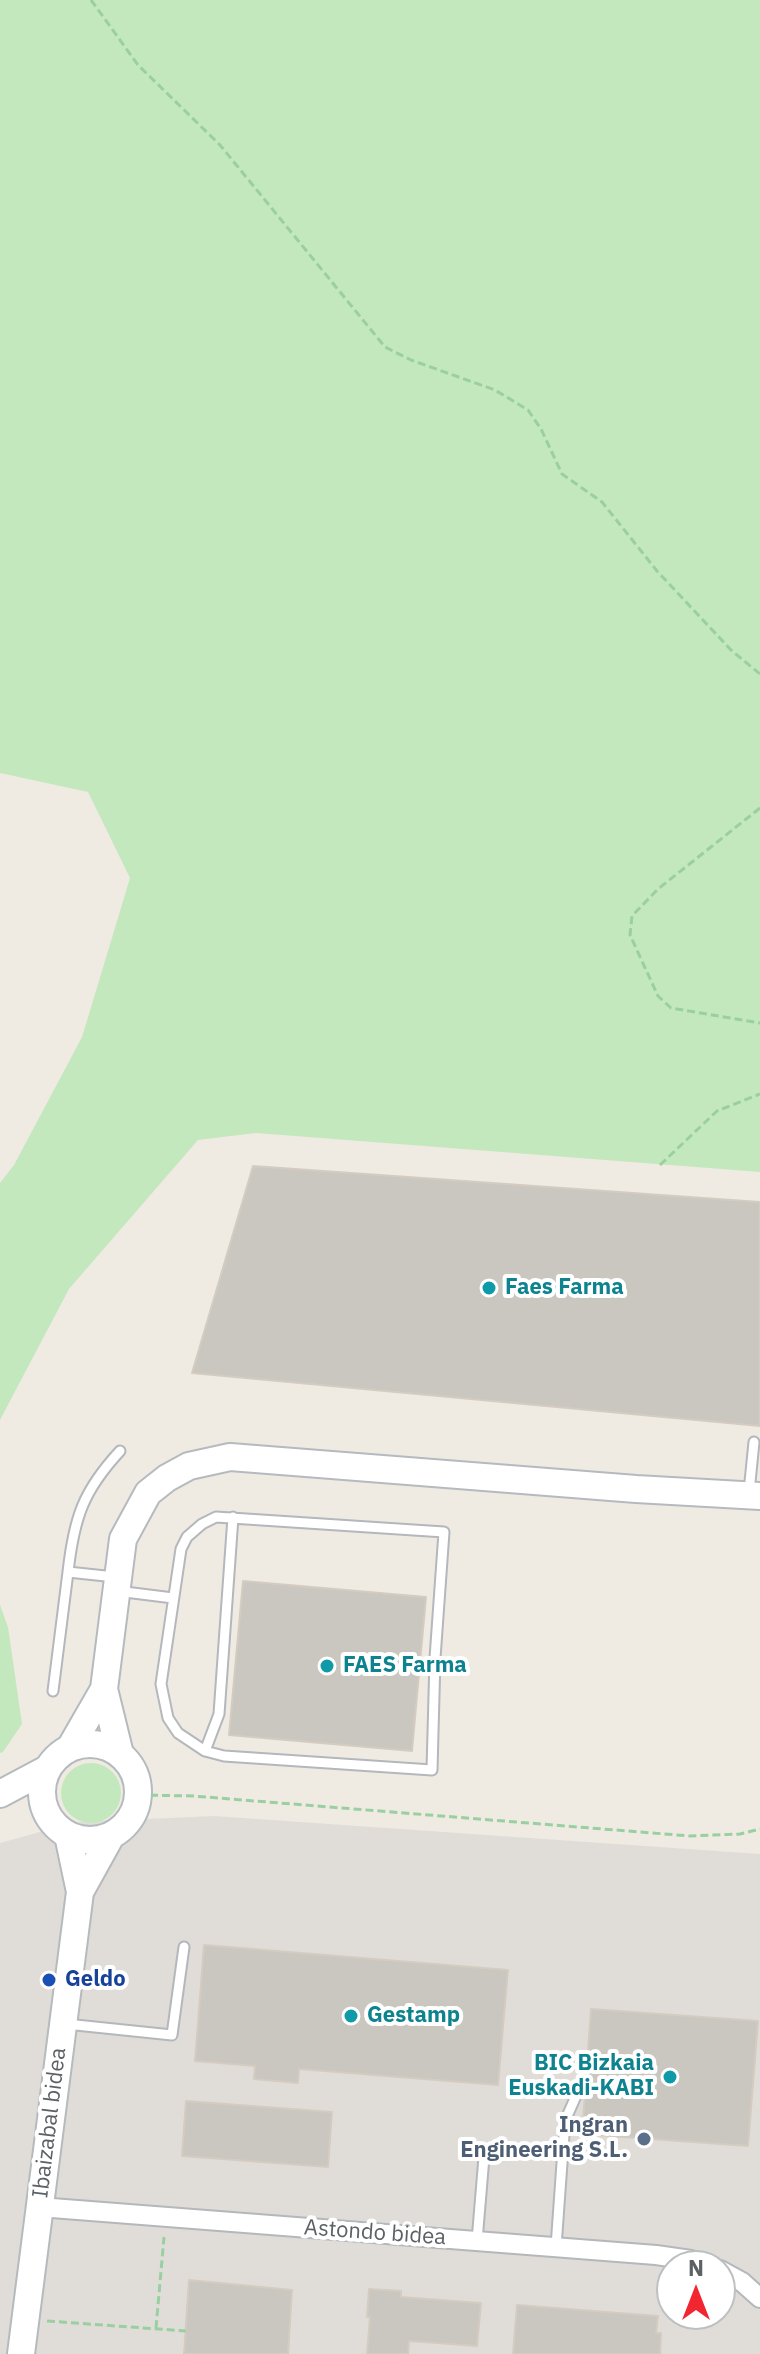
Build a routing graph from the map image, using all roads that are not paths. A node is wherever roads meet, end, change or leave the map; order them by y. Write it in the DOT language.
graph roads {
  1 [pos="754,1442"];
  2 [pos="120,1451"];
  3 [pos="755,1495"];
  4 [pos="233,1517"];
  5 [pos="68,1572"];
  6 [pos="117,1584"];
  7 [pos="173,1598"];
  8 [pos="104,1689"];
  9 [pos="53,1691"];
  10 [pos="70,1748"];
  11 [pos="205,1751"];
  12 [pos="120,1754"];
  13 [pos="47,1769"];
  14 [pos="0,1794"];
  15 [pos="0,1802"];
  16 [pos="46,1812"];
  17 [pos="68,1835"];
  18 [pos="111,1836"];
  19 [pos="80,1892"];
  20 [pos="184,1947"];
  21 [pos="63,2024"];
  22 [pos="576,2096"];
  23 [pos="484,2157"];
  24 [pos="39,2207"];
  25 [pos="477,2241"];
  26 [pos="556,2247"];
  27 [pos="656,2255"];
  28 [pos="736,2279"];
  29 [pos="760,2298"];
  30 [pos="21,2354"];
  1 -- 3 [label="lane"];
  2 -- 5 [label="lane"];
  3 -- 6 [label="street"];
  4 -- 7 [label="lane"];
  4 -- 11 [label="lane"];
  4 -- 11 [label="lane"];
  5 -- 6 [label="lane"];
  5 -- 9 [label="lane"];
  6 -- 7 [label="lane"];
  6 -- 8 [label="street"];
  7 -- 11 [label="lane"];
  8 -- 10 [label="street"];
  8 -- 12 [label="street"];
  10 -- 12 [label="street"];
  10 -- 13 [label="street"];
  12 -- 18 [label="street"];
  13 -- 14 [label="street"];
  13 -- 16 [label="street"];
  15 -- 16 [label="street"];
  16 -- 17 [label="street"];
  17 -- 18 [label="street"];
  17 -- 19 [label="street, Ibaizabal bidea"];
  18 -- 19 [label="street, Ibaizabal bidea"];
  19 -- 21 [label="street, Ibaizabal bidea"];
  20 -- 21 [label="lane"];
  21 -- 24 [label="street, Ibaizabal bidea"];
  22 -- 26 [label="lane"];
  23 -- 25 [label="lane"];
  24 -- 25 [label="street, Astondo bidea"];
  24 -- 30 [label="street, Ibaizabal bidea"];
  25 -- 26 [label="street, Astondo bidea"];
  26 -- 27 [label="street, Astondo bidea"];
  28 -- 29 [label="street"];
}
